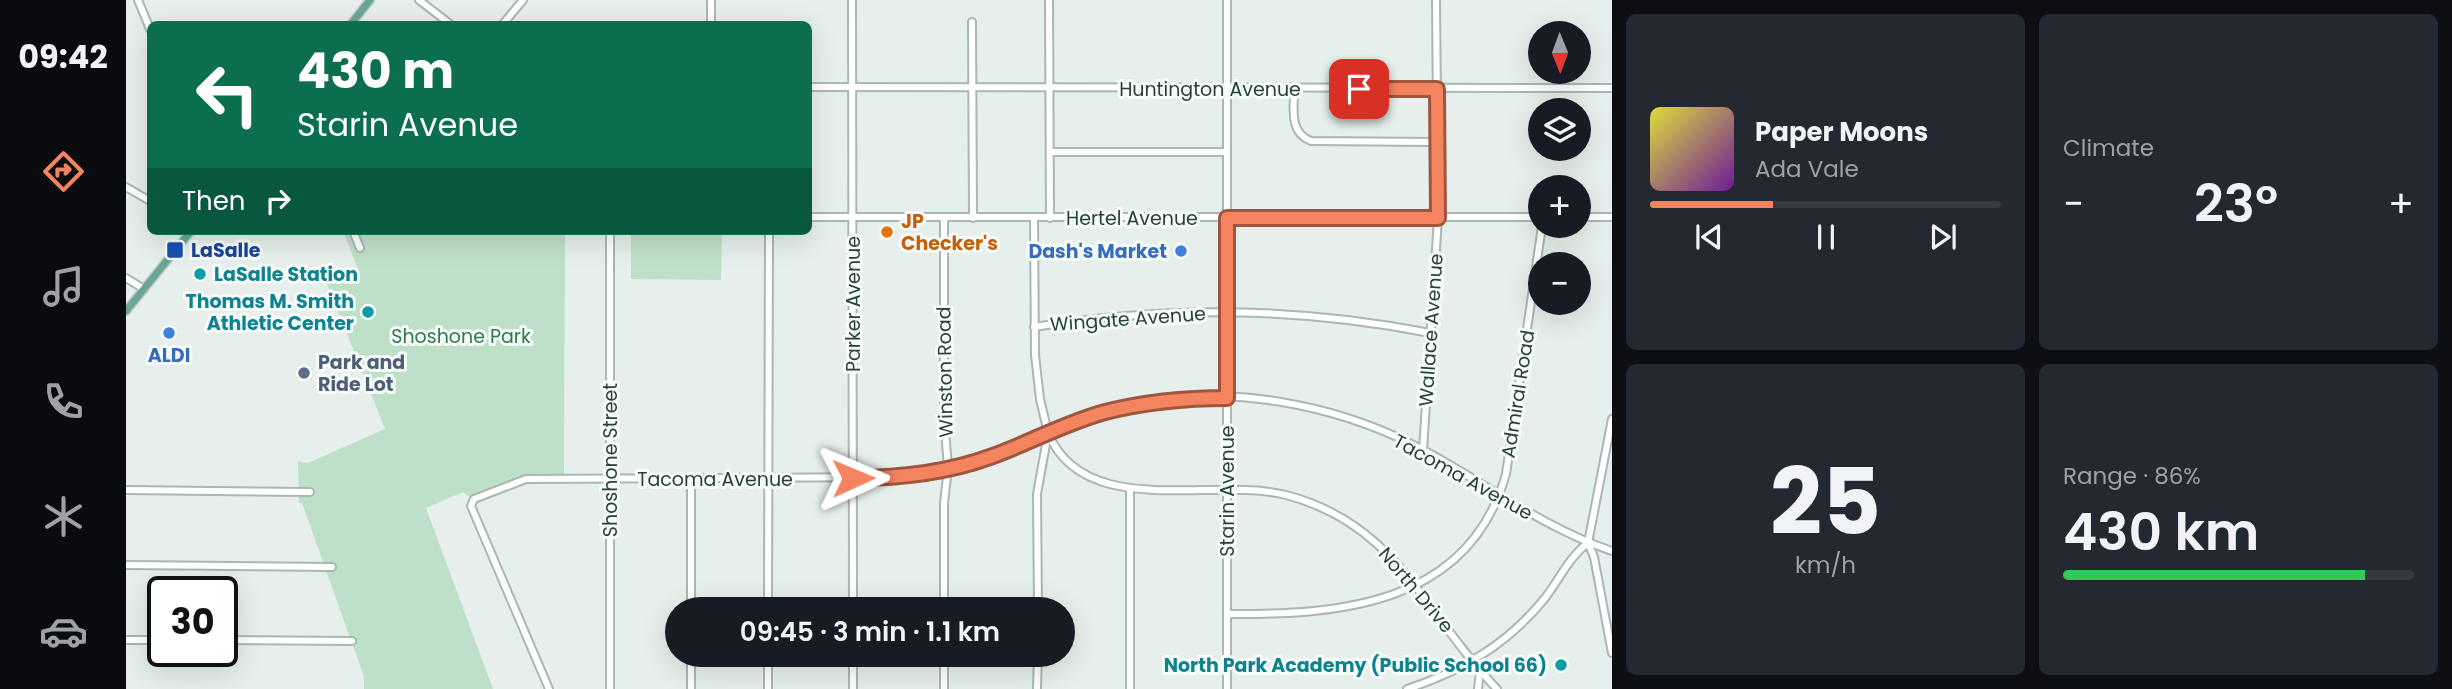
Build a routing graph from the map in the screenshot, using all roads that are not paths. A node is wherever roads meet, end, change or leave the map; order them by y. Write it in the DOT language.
graph roads {
  1 [pos="138,0"];
  2 [pos="370,0"];
  3 [pos="419,0"];
  4 [pos="523,0"];
  5 [pos="711,0"];
  6 [pos="852,0"];
  7 [pos="1049,0"];
  8 [pos="1227,0"];
  9 [pos="1436,0"];
  10 [pos="353,21"];
  11 [pos="446,21"];
  12 [pos="506,21"];
  13 [pos="711,21"];
  14 [pos="147,22"];
  15 [pos="972,22"];
  16 [pos="812,87"];
  17 [pos="852,87"];
  18 [pos="972,88"];
  19 [pos="1612,88"];
  20 [pos="1049,89"];
  21 [pos="1227,89"];
  22 [pos="1294,89"];
  23 [pos="1437,89"];
  24 [pos="1437,142"];
  25 [pos="1049,152"];
  26 [pos="1227,152"];
  27 [pos="126,187"];
  28 [pos="147,197"];
  29 [pos="1591,217"];
  30 [pos="1612,217"];
  31 [pos="812,218"];
  32 [pos="853,218"];
  33 [pos="944,218"];
  34 [pos="972,218"];
  35 [pos="1034,218"];
  36 [pos="1050,218"];
  37 [pos="1227,218"];
  38 [pos="1438,218"];
  39 [pos="1528,218"];
  40 [pos="184,235"];
  41 [pos="355,235"];
  42 [pos="610,235"];
  43 [pos="769,235"];
  44 [pos="1540,238"];
  45 [pos="360,248"];
  46 [pos="128,281"];
  47 [pos="144,289"];
  48 [pos="126,311"];
  49 [pos="1227,312"];
  50 [pos="1034,327"];
  51 [pos="1430,333"];
  52 [pos="1227,398"];
  53 [pos="1612,419"];
  54 [pos="1048,433"];
  55 [pos="1423,450"];
  56 [pos="948,468"];
  57 [pos="768,478"];
  58 [pos="853,478"];
  59 [pos="611,479"];
  60 [pos="691,479"];
  61 [pos="1130,488"];
  62 [pos="1226,488"];
  63 [pos="126,490"];
  64 [pos="310,492"];
  65 [pos="1499,496"];
  66 [pos="1588,543"];
  67 [pos="1612,551"];
  68 [pos="126,565"];
  69 [pos="331,567"];
  70 [pos="1416,585"];
  71 [pos="691,597"];
  72 [pos="768,597"];
  73 [pos="853,597"];
  74 [pos="944,597"];
  75 [pos="1038,597"];
  76 [pos="1227,614"];
  77 [pos="126,639"];
  78 [pos="147,640"];
  79 [pos="238,640"];
  80 [pos="352,640"];
  81 [pos="1612,653"];
  82 [pos="1472,662"];
  83 [pos="691,667"];
  84 [pos="768,667"];
  85 [pos="853,667"];
  86 [pos="944,667"];
  87 [pos="1038,667"];
  88 [pos="1479,671"];
  89 [pos="549,689"];
  90 [pos="610,689"];
  91 [pos="691,689"];
  92 [pos="768,689"];
  93 [pos="853,689"];
  94 [pos="944,689"];
  95 [pos="1037,689"];
  96 [pos="1129,689"];
  97 [pos="1227,689"];
  98 [pos="1407,689"];
  99 [pos="1478,689"];
  100 [pos="1497,689"];
  1 -- 14 [label="street"];
  2 -- 10 [label="main road"];
  3 -- 11 [label="street"];
  4 -- 12 [label="street"];
  5 -- 13 [label="street"];
  6 -- 17 [label="street, Parker Avenue"];
  7 -- 20 [label="street"];
  8 -- 21 [label="street, Starin Avenue"];
  9 -- 23 [label="street, Wallace Avenue"];
  15 -- 18 [label="street"];
  16 -- 17 [label="street, Huntington Avenue"];
  17 -- 18 [label="street, Huntington Avenue"];
  17 -- 32 [label="street, Parker Avenue"];
  18 -- 20 [label="street, Huntington Avenue"];
  18 -- 34 [label="street"];
  19 -- 23 [label="street, Huntington Avenue"];
  20 -- 21 [label="street, Huntington Avenue"];
  20 -- 25 [label="street"];
  21 -- 22 [label="street, Huntington Avenue"];
  21 -- 26 [label="street, Starin Avenue"];
  22 -- 23 [label="street, Huntington Avenue"];
  22 -- 24 [label="street"];
  23 -- 24 [label="street, Wallace Avenue"];
  24 -- 38 [label="street, Wallace Avenue"];
  25 -- 26 [label="street"];
  25 -- 36 [label="street"];
  26 -- 37 [label="street, Starin Avenue"];
  27 -- 28 [label="street"];
  29 -- 30 [label="street"];
  31 -- 32 [label="street, Hertel Avenue"];
  32 -- 33 [label="street, Hertel Avenue"];
  32 -- 58 [label="street, Parker Avenue"];
  33 -- 34 [label="street, Hertel Avenue"];
  33 -- 56 [label="street, Winston Road"];
  34 -- 35 [label="street, Hertel Avenue"];
  35 -- 36 [label="street, Hertel Avenue"];
  35 -- 50 [label="street"];
  36 -- 37 [label="street, Hertel Avenue"];
  37 -- 38 [label="street, Hertel Avenue"];
  37 -- 49 [label="street, Starin Avenue"];
  38 -- 39 [label="street, Hertel Avenue"];
  38 -- 51 [label="street, Wallace Avenue"];
  40 -- 47 [label="main road"];
  41 -- 45 [label="street"];
  42 -- 59 [label="street, Shoshone Street"];
  43 -- 57 [label="street"];
  44 -- 65 [label="street, Admiral Road"];
  46 -- 47 [label="street"];
  47 -- 48 [label="main road"];
  49 -- 50 [label="street, Wingate Avenue"];
  49 -- 51 [label="street, Wingate Avenue"];
  49 -- 52 [label="street, Starin Avenue"];
  50 -- 54 [label="street"];
  51 -- 55 [label="street, Wallace Avenue"];
  52 -- 54 [label="street, Tacoma Avenue"];
  52 -- 55 [label="street, Tacoma Avenue"];
  52 -- 62 [label="street, Starin Avenue"];
  53 -- 66 [label="street"];
  54 -- 56 [label="street, Tacoma Avenue"];
  54 -- 61 [label="street, North Drive"];
  54 -- 75 [label="street"];
  55 -- 65 [label="street, Tacoma Avenue"];
  56 -- 58 [label="street, Tacoma Avenue"];
  56 -- 74 [label="street, Winston Road"];
  57 -- 58 [label="street, Tacoma Avenue"];
  57 -- 60 [label="street, Tacoma Avenue"];
  57 -- 72 [label="street"];
  58 -- 73 [label="street, Parker Avenue"];
  59 -- 60 [label="street, Tacoma Avenue"];
  59 -- 89 [label="street, Tacoma Avenue"];
  59 -- 90 [label="street, Shoshone Street"];
  60 -- 71 [label="street"];
  61 -- 62 [label="street, North Drive"];
  61 -- 96 [label="street"];
  62 -- 70 [label="street, North Drive"];
  62 -- 76 [label="street, Starin Avenue"];
  63 -- 64 [label="street"];
  65 -- 66 [label="street, Tacoma Avenue"];
  65 -- 70 [label="street, Admiral Road"];
  66 -- 67 [label="street, Tacoma Avenue"];
  66 -- 81 [label="street"];
  66 -- 82 [label="street"];
  68 -- 69 [label="street"];
  70 -- 76 [label="street, Admiral Road"];
  70 -- 82 [label="street, North Drive"];
  76 -- 97 [label="street, Starin Avenue"];
  77 -- 78 [label="street"];
  79 -- 80 [label="street"];
  82 -- 88 [label="street, North Drive"];
  82 -- 98 [label="street"];
  83 -- 91 [label="street"];
  84 -- 92 [label="street"];
  85 -- 93 [label="street"];
  86 -- 94 [label="street"];
  87 -- 95 [label="street"];
  88 -- 99 [label="street"];
  88 -- 100 [label="street"];
}
